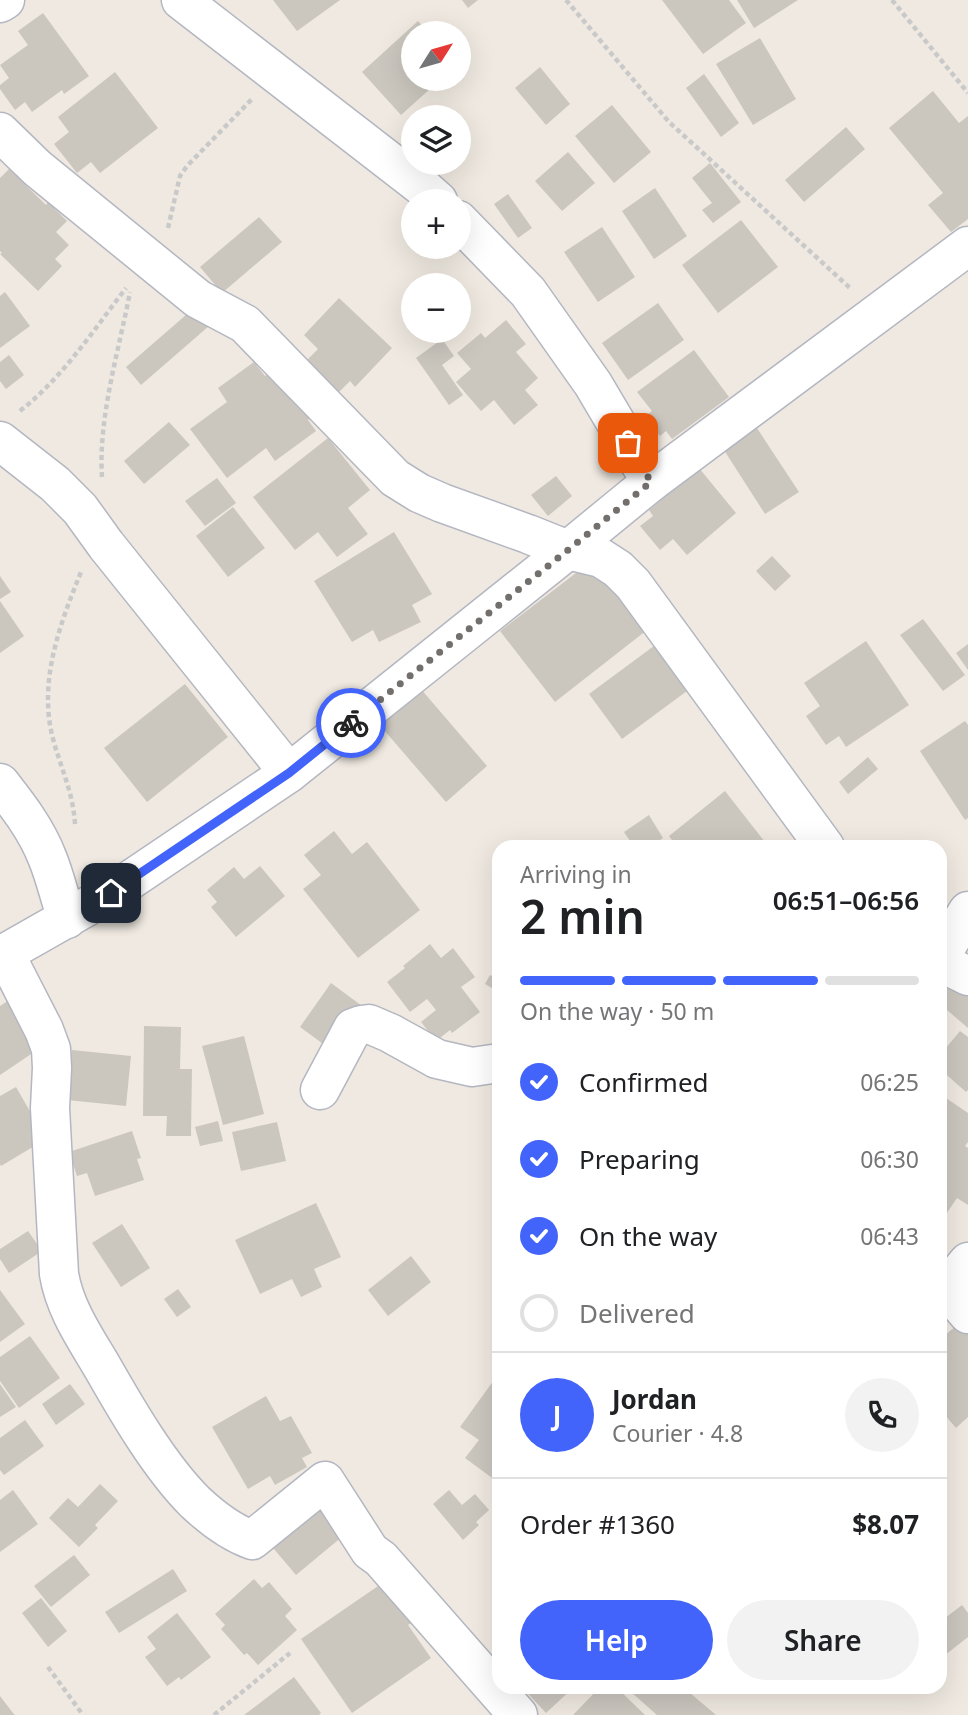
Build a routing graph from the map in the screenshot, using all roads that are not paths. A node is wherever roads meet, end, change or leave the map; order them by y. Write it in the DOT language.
graph roads {
  1 [pos="5,0"];
  2 [pos="181,0"];
  3 [pos="0,3"];
  4 [pos="0,132"];
  5 [pos="425,189"];
  6 [pos="471,233"];
  7 [pos="968,246"];
  8 [pos="0,441"];
  9 [pos="651,482"];
  10 [pos="568,550"];
  11 [pos="289,773"];
  12 [pos="0,783"];
  13 [pos="820,840"];
  14 [pos="968,911"];
  15 [pos="67,919"];
  16 [pos="947,947"];
  17 [pos="2,955"];
  18 [pos="947,963"];
  19 [pos="968,976"];
  20 [pos="492,1064"];
  21 [pos="320,1090"];
  22 [pos="492,1685"];
  23 [pos="500,1694"];
  24 [pos="518,1715"];
  1 -- 3 [label="street"];
  2 -- 5 [label="street"];
  4 -- 10 [label="street"];
  6 -- 9 [label="street"];
  7 -- 9 [label="street"];
  8 -- 11 [label="street"];
  9 -- 10 [label="street"];
  10 -- 11 [label="street"];
  10 -- 13 [label="street"];
  11 -- 15 [label="street"];
  12 -- 15 [label="street"];
  14 -- 16 [label="street"];
  15 -- 17 [label="street"];
  17 -- 22 [label="street"];
  18 -- 19 [label="street"];
  20 -- 21 [label="street"];
  23 -- 24 [label="street"];
}
